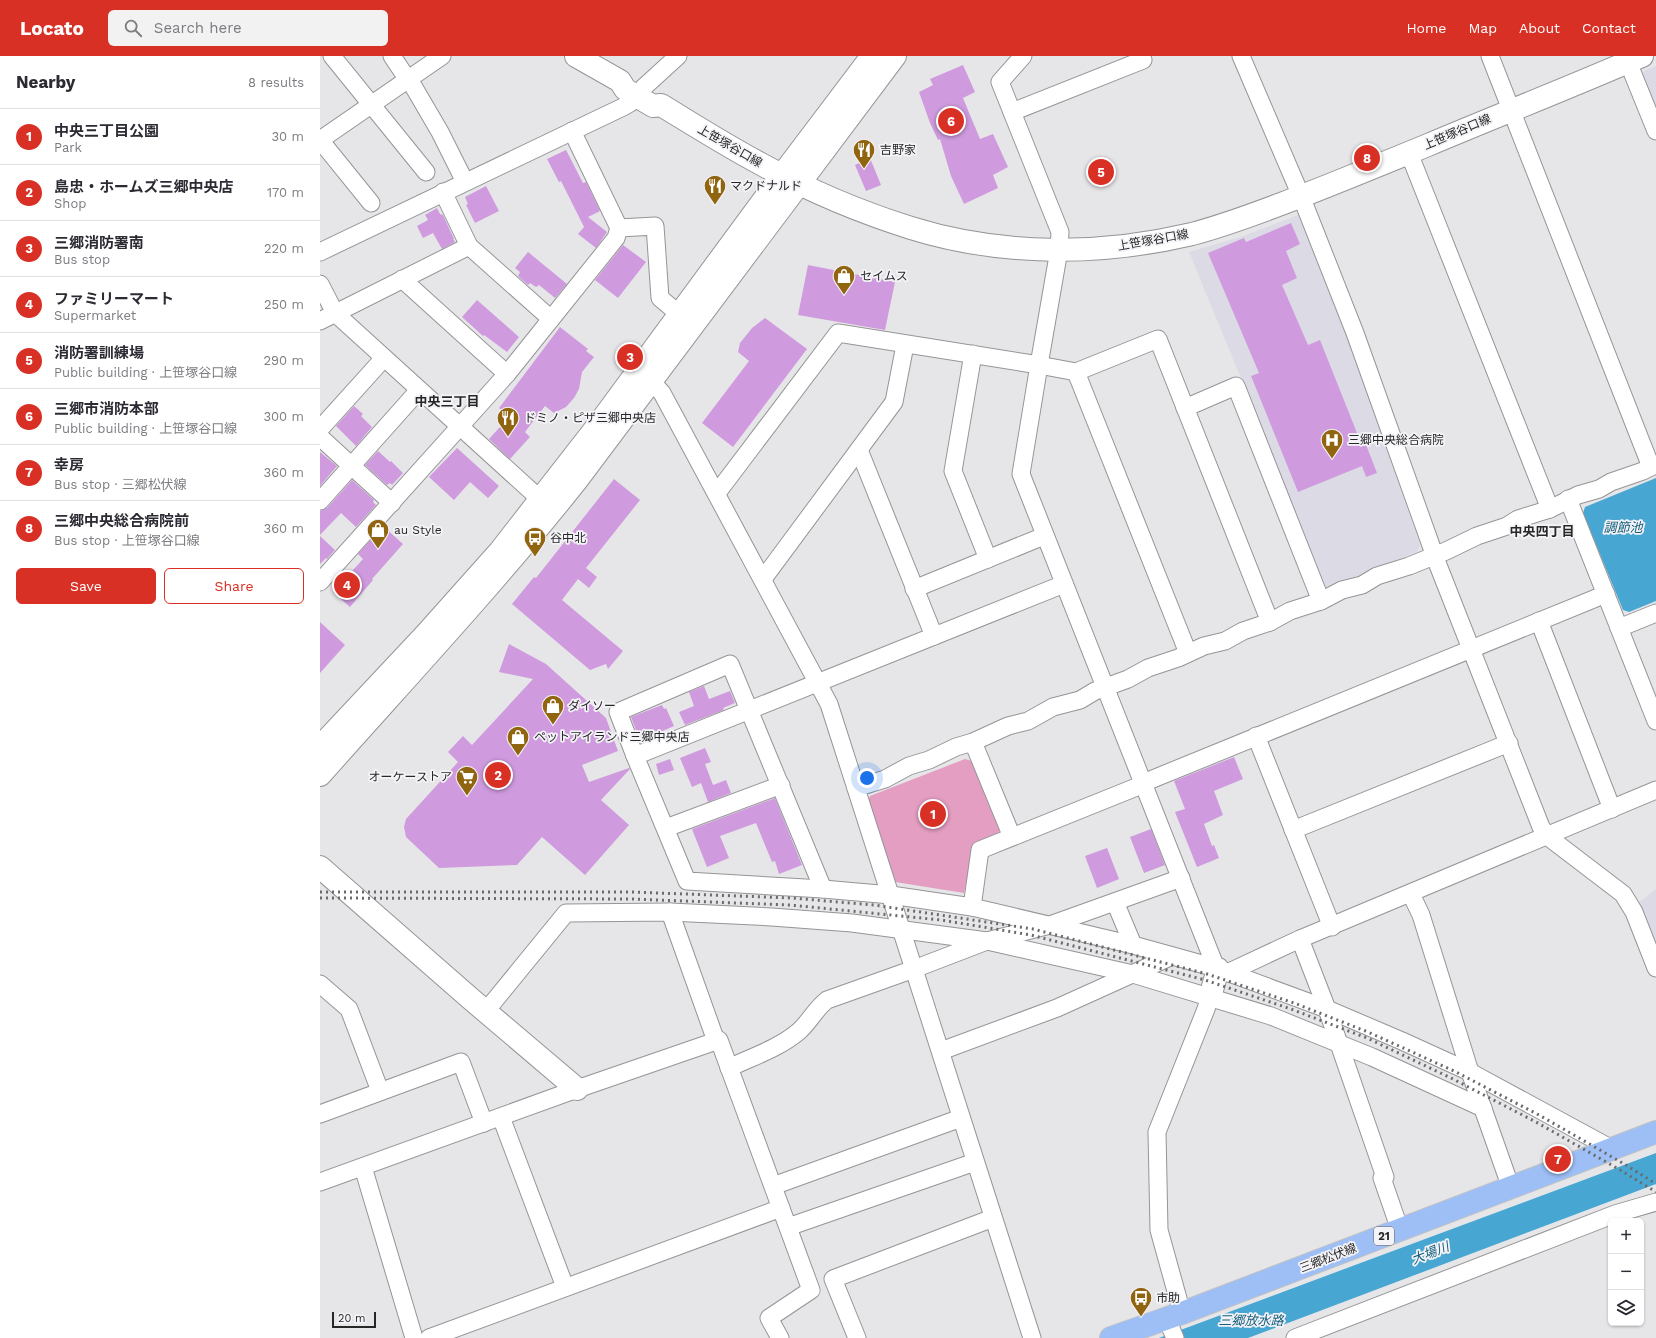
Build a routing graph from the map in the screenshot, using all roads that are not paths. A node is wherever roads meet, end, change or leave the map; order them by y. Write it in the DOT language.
graph roads {
  1 [pos="332,56"];
  2 [pos="392,56"];
  3 [pos="442,56"];
  4 [pos="576,56"];
  5 [pos="677,56"];
  6 [pos="872,56"];
  7 [pos="895,56"];
  8 [pos="1024,56"];
  9 [pos="1241,56"];
  10 [pos="1490,56"];
  11 [pos="1148,57"];
  12 [pos="1635,59"];
  13 [pos="408,80"];
  14 [pos="639,92"];
  15 [pos="372,105"];
  16 [pos="1512,110"];
  17 [pos="1012,112"];
  18 [pos="572,131"];
  19 [pos="1656,131"];
  20 [pos="1409,153"];
  21 [pos="426,172"];
  22 [pos="462,176"];
  23 [pos="791,179"];
  24 [pos="443,192"];
  25 [pos="1301,196"];
  26 [pos="371,203"];
  27 [pos="619,228"];
  28 [pos="469,246"];
  29 [pos="1059,250"];
  30 [pos="320,252"];
  31 [pos="402,279"];
  32 [pos="320,284"];
  33 [pos="335,313"];
  34 [pos="679,314"];
  35 [pos="551,319"];
  36 [pos="320,321"];
  37 [pos="905,345"];
  38 [pos="973,354"];
  39 [pos="384,358"];
  40 [pos="1039,365"];
  41 [pos="1076,372"];
  42 [pos="507,374"];
  43 [pos="651,380"];
  44 [pos="419,390"];
  45 [pos="1185,408"];
  46 [pos="462,427"];
  47 [pos="320,429"];
  48 [pos="320,438"];
  49 [pos="859,450"];
  50 [pos="351,466"];
  51 [pos="1654,466"];
  52 [pos="717,493"];
  53 [pos="541,500"];
  54 [pos="1568,500"];
  55 [pos="320,501"];
  56 [pos="392,503"];
  57 [pos="1550,509"];
  58 [pos="1044,536"];
  59 [pos="1434,556"];
  60 [pos="988,558"];
  61 [pos="321,578"];
  62 [pos="763,579"];
  63 [pos="1064,584"];
  64 [pos="914,589"];
  65 [pos="1606,594"];
  66 [pos="1320,601"];
  67 [pos="1656,612"];
  68 [pos="1539,621"];
  69 [pos="1270,622"];
  70 [pos="1619,628"];
  71 [pos="934,636"];
  72 [pos="1471,649"];
  73 [pos="1188,653"];
  74 [pos="819,682"];
  75 [pos="1106,687"];
  76 [pos="750,710"];
  77 [pos="1656,721"];
  78 [pos="1256,736"];
  79 [pos="974,742"];
  80 [pos="1508,743"];
  81 [pos="320,747"];
  82 [pos="636,756"];
  83 [pos="320,774"];
  84 [pos="1144,783"];
  85 [pos="781,785"];
  86 [pos="856,788"];
  87 [pos="1656,790"];
  88 [pos="1612,809"];
  89 [pos="666,828"];
  90 [pos="1293,830"];
  91 [pos="1547,836"];
  92 [pos="1012,837"];
  93 [pos="320,867"];
  94 [pos="1181,878"];
  95 [pos="822,889"];
  96 [pos="1411,894"];
  97 [pos="891,895"];
  98 [pos="1115,902"];
  99 [pos="972,907"];
  100 [pos="670,912"];
  101 [pos="1050,925"];
  102 [pos="1332,926"];
  103 [pos="900,928"];
  104 [pos="1300,939"];
  105 [pos="987,941"];
  106 [pos="1133,945"];
  107 [pos="1172,956"];
  108 [pos="1656,968"];
  109 [pos="914,969"];
  110 [pos="1221,970"];
  111 [pos="1133,974"];
  112 [pos="320,984"];
  113 [pos="1210,997"];
  114 [pos="1327,1009"];
  115 [pos="486,1011"];
  116 [pos="716,1040"];
  117 [pos="1338,1044"];
  118 [pos="940,1051"];
  119 [pos="729,1068"];
  120 [pos="1470,1072"];
  121 [pos="577,1089"];
  122 [pos="380,1091"];
  123 [pos="1483,1108"];
  124 [pos="320,1114"];
  125 [pos="501,1117"];
  126 [pos="961,1118"];
  127 [pos="484,1123"];
  128 [pos="1656,1132"];
  129 [pos="1612,1149"];
  130 [pos="975,1162"];
  131 [pos="363,1167"];
  132 [pos="320,1182"];
  133 [pos="773,1186"];
  134 [pos="1511,1188"];
  135 [pos="1653,1205"];
  136 [pos="781,1208"];
  137 [pos="993,1218"];
  138 [pos="788,1227"];
  139 [pos="1400,1230"];
  140 [pos="565,1287"];
  141 [pos="1174,1325"];
  142 [pos="414,1338"];
  143 [pos="429,1338"];
  144 [pos="780,1338"];
  145 [pos="858,1338"];
  146 [pos="1032,1338"];
  147 [pos="1111,1338"];
  148 [pos="1295,1338"];
  1 -- 15 [label="street"];
  2 -- 13 [label="street"];
  3 -- 13 [label="street"];
  4 -- 14 [label="street, 上笹塚谷口線"];
  5 -- 14 [label="street"];
  6 -- 23 [label="street"];
  7 -- 23 [label="street"];
  8 -- 17 [label="street"];
  9 -- 25 [label="street"];
  10 -- 16 [label="street"];
  11 -- 17 [label="street"];
  12 -- 16 [label="street, 上笹塚谷口線"];
  12 -- 19 [label="street"];
  13 -- 15 [label="street"];
  13 -- 22 [label="street"];
  14 -- 18 [label="street"];
  14 -- 23 [label="street, 上笹塚谷口線"];
  15 -- 21 [label="street"];
  15 -- 26 [label="street"];
  16 -- 20 [label="street, 上笹塚谷口線"];
  16 -- 51 [label="street"];
  17 -- 29 [label="street"];
  18 -- 22 [label="street"];
  18 -- 27 [label="street"];
  20 -- 25 [label="street, 上笹塚谷口線"];
  20 -- 57 [label="street"];
  22 -- 24 [label="street"];
  23 -- 29 [label="street, 上笹塚谷口線"];
  23 -- 34 [label="street"];
  23 -- 43 [label="street"];
  24 -- 28 [label="street"];
  24 -- 30 [label="street"];
  25 -- 29 [label="street, 上笹塚谷口線"];
  25 -- 59 [label="street"];
  27 -- 34 [label="street"];
  27 -- 35 [label="street"];
  28 -- 31 [label="street"];
  28 -- 35 [label="street"];
  29 -- 40 [label="street"];
  31 -- 33 [label="street"];
  31 -- 42 [label="street"];
  32 -- 33 [label="street"];
  33 -- 36 [label="street"];
  33 -- 39 [label="street"];
  34 -- 53 [label="street"];
  35 -- 42 [label="street"];
  37 -- 38 [label="street"];
  37 -- 49 [label="street"];
  37 -- 52 [label="street"];
  38 -- 40 [label="street"];
  38 -- 60 [label="street"];
  39 -- 44 [label="street"];
  39 -- 47 [label="street"];
  40 -- 41 [label="street"];
  40 -- 58 [label="street"];
  41 -- 45 [label="street"];
  41 -- 73 [label="street"];
  42 -- 46 [label="street"];
  43 -- 52 [label="street"];
  43 -- 83 [label="street"];
  44 -- 46 [label="street"];
  44 -- 50 [label="street"];
  45 -- 66 [label="street"];
  45 -- 69 [label="street"];
  46 -- 53 [label="street"];
  46 -- 56 [label="street"];
  48 -- 50 [label="street"];
  49 -- 62 [label="street"];
  49 -- 64 [label="street"];
  50 -- 55 [label="street"];
  50 -- 56 [label="street"];
  51 -- 54 [label="street"];
  52 -- 62 [label="street"];
  53 -- 81 [label="street"];
  54 -- 57 [label="street"];
  54 -- 65 [label="street"];
  56 -- 61 [label="street"];
  57 -- 59 [label="street"];
  58 -- 60 [label="street"];
  58 -- 63 [label="street"];
  59 -- 66 [label="street"];
  59 -- 72 [label="street"];
  60 -- 64 [label="street"];
  62 -- 74 [label="street"];
  63 -- 71 [label="street"];
  63 -- 75 [label="street"];
  64 -- 71 [label="street"];
  65 -- 68 [label="street"];
  65 -- 70 [label="street"];
  66 -- 69 [label="street"];
  67 -- 70 [label="street"];
  68 -- 72 [label="street"];
  68 -- 88 [label="street"];
  69 -- 73 [label="street"];
  70 -- 77 [label="street"];
  71 -- 74 [label="street"];
  72 -- 78 [label="street"];
  72 -- 80 [label="street"];
  73 -- 75 [label="street"];
  74 -- 76 [label="street"];
  74 -- 86 [label="street"];
  75 -- 79 [label="street"];
  75 -- 84 [label="street"];
  76 -- 82 [label="street"];
  76 -- 82 [label="street"];
  76 -- 85 [label="street"];
  78 -- 84 [label="street"];
  78 -- 90 [label="street"];
  79 -- 86 [label="street"];
  79 -- 92 [label="street"];
  80 -- 90 [label="street"];
  80 -- 91 [label="street"];
  82 -- 89 [label="street"];
  84 -- 92 [label="street"];
  84 -- 94 [label="street"];
  85 -- 89 [label="street"];
  85 -- 95 [label="street"];
  86 -- 97 [label="street"];
  87 -- 88 [label="street"];
  88 -- 91 [label="street"];
  89 -- 95 [label="street"];
  90 -- 102 [label="street"];
  91 -- 96 [label="street"];
  91 -- 108 [label="street"];
  92 -- 99 [label="street"];
  93 -- 115 [label="street"];
  94 -- 98 [label="street"];
  94 -- 110 [label="street"];
  95 -- 97 [label="street"];
  96 -- 102 [label="street"];
  96 -- 120 [label="street"];
  97 -- 99 [label="street"];
  97 -- 103 [label="street"];
  98 -- 101 [label="street"];
  98 -- 106 [label="street"];
  99 -- 101 [label="street"];
  100 -- 103 [label="street"];
  100 -- 115 [label="street"];
  100 -- 116 [label="street"];
  101 -- 105 [label="street"];
  101 -- 106 [label="street"];
  102 -- 104 [label="street"];
  103 -- 105 [label="street"];
  103 -- 109 [label="street"];
  104 -- 110 [label="street"];
  104 -- 114 [label="street"];
  105 -- 109 [label="street"];
  105 -- 111 [label="street"];
  106 -- 107 [label="street"];
  107 -- 110 [label="street"];
  107 -- 111 [label="street"];
  109 -- 118 [label="street"];
  109 -- 119 [label="street"];
  110 -- 113 [label="street"];
  110 -- 114 [label="street"];
  111 -- 113 [label="street"];
  111 -- 118 [label="street"];
  112 -- 122 [label="street"];
  113 -- 117 [label="street"];
  113 -- 141 [label="street"];
  114 -- 117 [label="street"];
  114 -- 120 [label="street"];
  115 -- 121 [label="street"];
  116 -- 119 [label="street"];
  116 -- 121 [label="street"];
  117 -- 123 [label="street"];
  117 -- 139 [label="street"];
  118 -- 126 [label="street"];
  119 -- 133 [label="street"];
  120 -- 123 [label="street"];
  120 -- 129 [label="street"];
  121 -- 125 [label="street"];
  122 -- 124 [label="street"];
  122 -- 127 [label="street"];
  123 -- 134 [label="street"];
  125 -- 127 [label="street"];
  125 -- 140 [label="street"];
  126 -- 130 [label="street"];
  126 -- 133 [label="street"];
  127 -- 131 [label="street"];
  128 -- 129 [label="main road, 三郷松伏線 / 21"];
  129 -- 134 [label="main road, 三郷松伏線 / 21"];
  130 -- 137 [label="street"];
  130 -- 138 [label="street"];
  131 -- 132 [label="street"];
  131 -- 142 [label="street"];
  133 -- 136 [label="street"];
  134 -- 139 [label="main road, 三郷松伏線 / 21"];
  135 -- 148 [label="street"];
  136 -- 138 [label="street"];
  136 -- 140 [label="street"];
  137 -- 145 [label="street"];
  137 -- 146 [label="street"];
  138 -- 144 [label="street"];
  139 -- 141 [label="main road, 三郷松伏線 / 21"];
  140 -- 143 [label="street"];
  141 -- 147 [label="main road, 三郷松伏線 / 21"];
}
